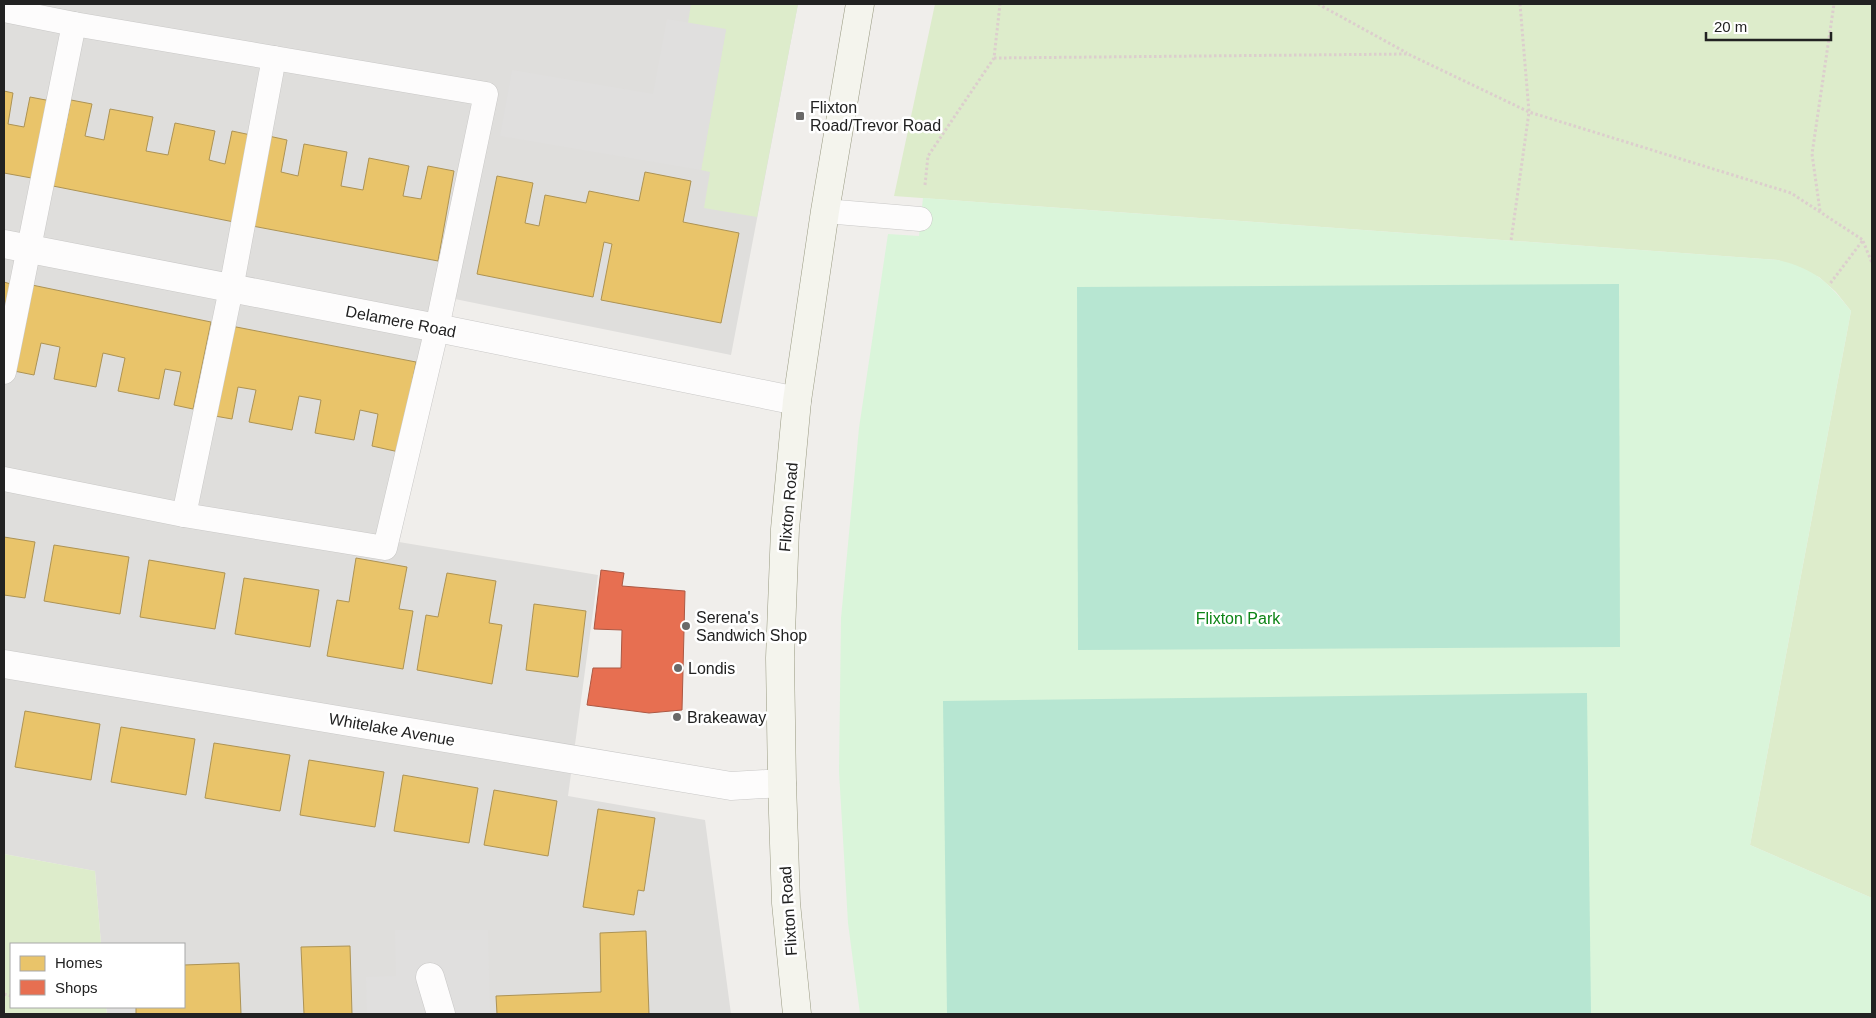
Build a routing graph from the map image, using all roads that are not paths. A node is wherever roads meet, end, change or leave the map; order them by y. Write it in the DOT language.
graph roads {
  1 [pos="860,4"];
  2 [pos="4,10"];
  3 [pos="74,24"];
  4 [pos="274,58"];
  5 [pos="825,211"];
  6 [pos="920,219"];
  7 [pos="16,247"];
  8 [pos="231,289"];
  9 [pos="437,328"];
  10 [pos="4,372"];
  11 [pos="797,401"];
  12 [pos="4,478"];
  13 [pos="184,515"];
  14 [pos="4,664"];
  15 [pos="782,783"];
  16 [pos="430,977"];
  17 [pos="441,1014"];
  18 [pos="797,1014"];
  1 -- 5 [label="main road, Flixton Road"];
  2 -- 3 [label="lane"];
  3 -- 4 [label="lane"];
  3 -- 7 [label="lane"];
  4 -- 8 [label="lane"];
  4 -- 9 [label="lane"];
  5 -- 6 [label="lane"];
  5 -- 11 [label="main road, Flixton Road"];
  7 -- 8 [label="street, Delamere Road"];
  7 -- 10 [label="lane"];
  8 -- 9 [label="street, Delamere Road"];
  8 -- 13 [label="lane"];
  9 -- 11 [label="street, Delamere Road"];
  9 -- 13 [label="lane"];
  11 -- 15 [label="main road, Flixton Road"];
  12 -- 13 [label="lane"];
  14 -- 15 [label="street, Whitelake Avenue"];
  15 -- 18 [label="main road, Flixton Road"];
  16 -- 17 [label="street"];
}
